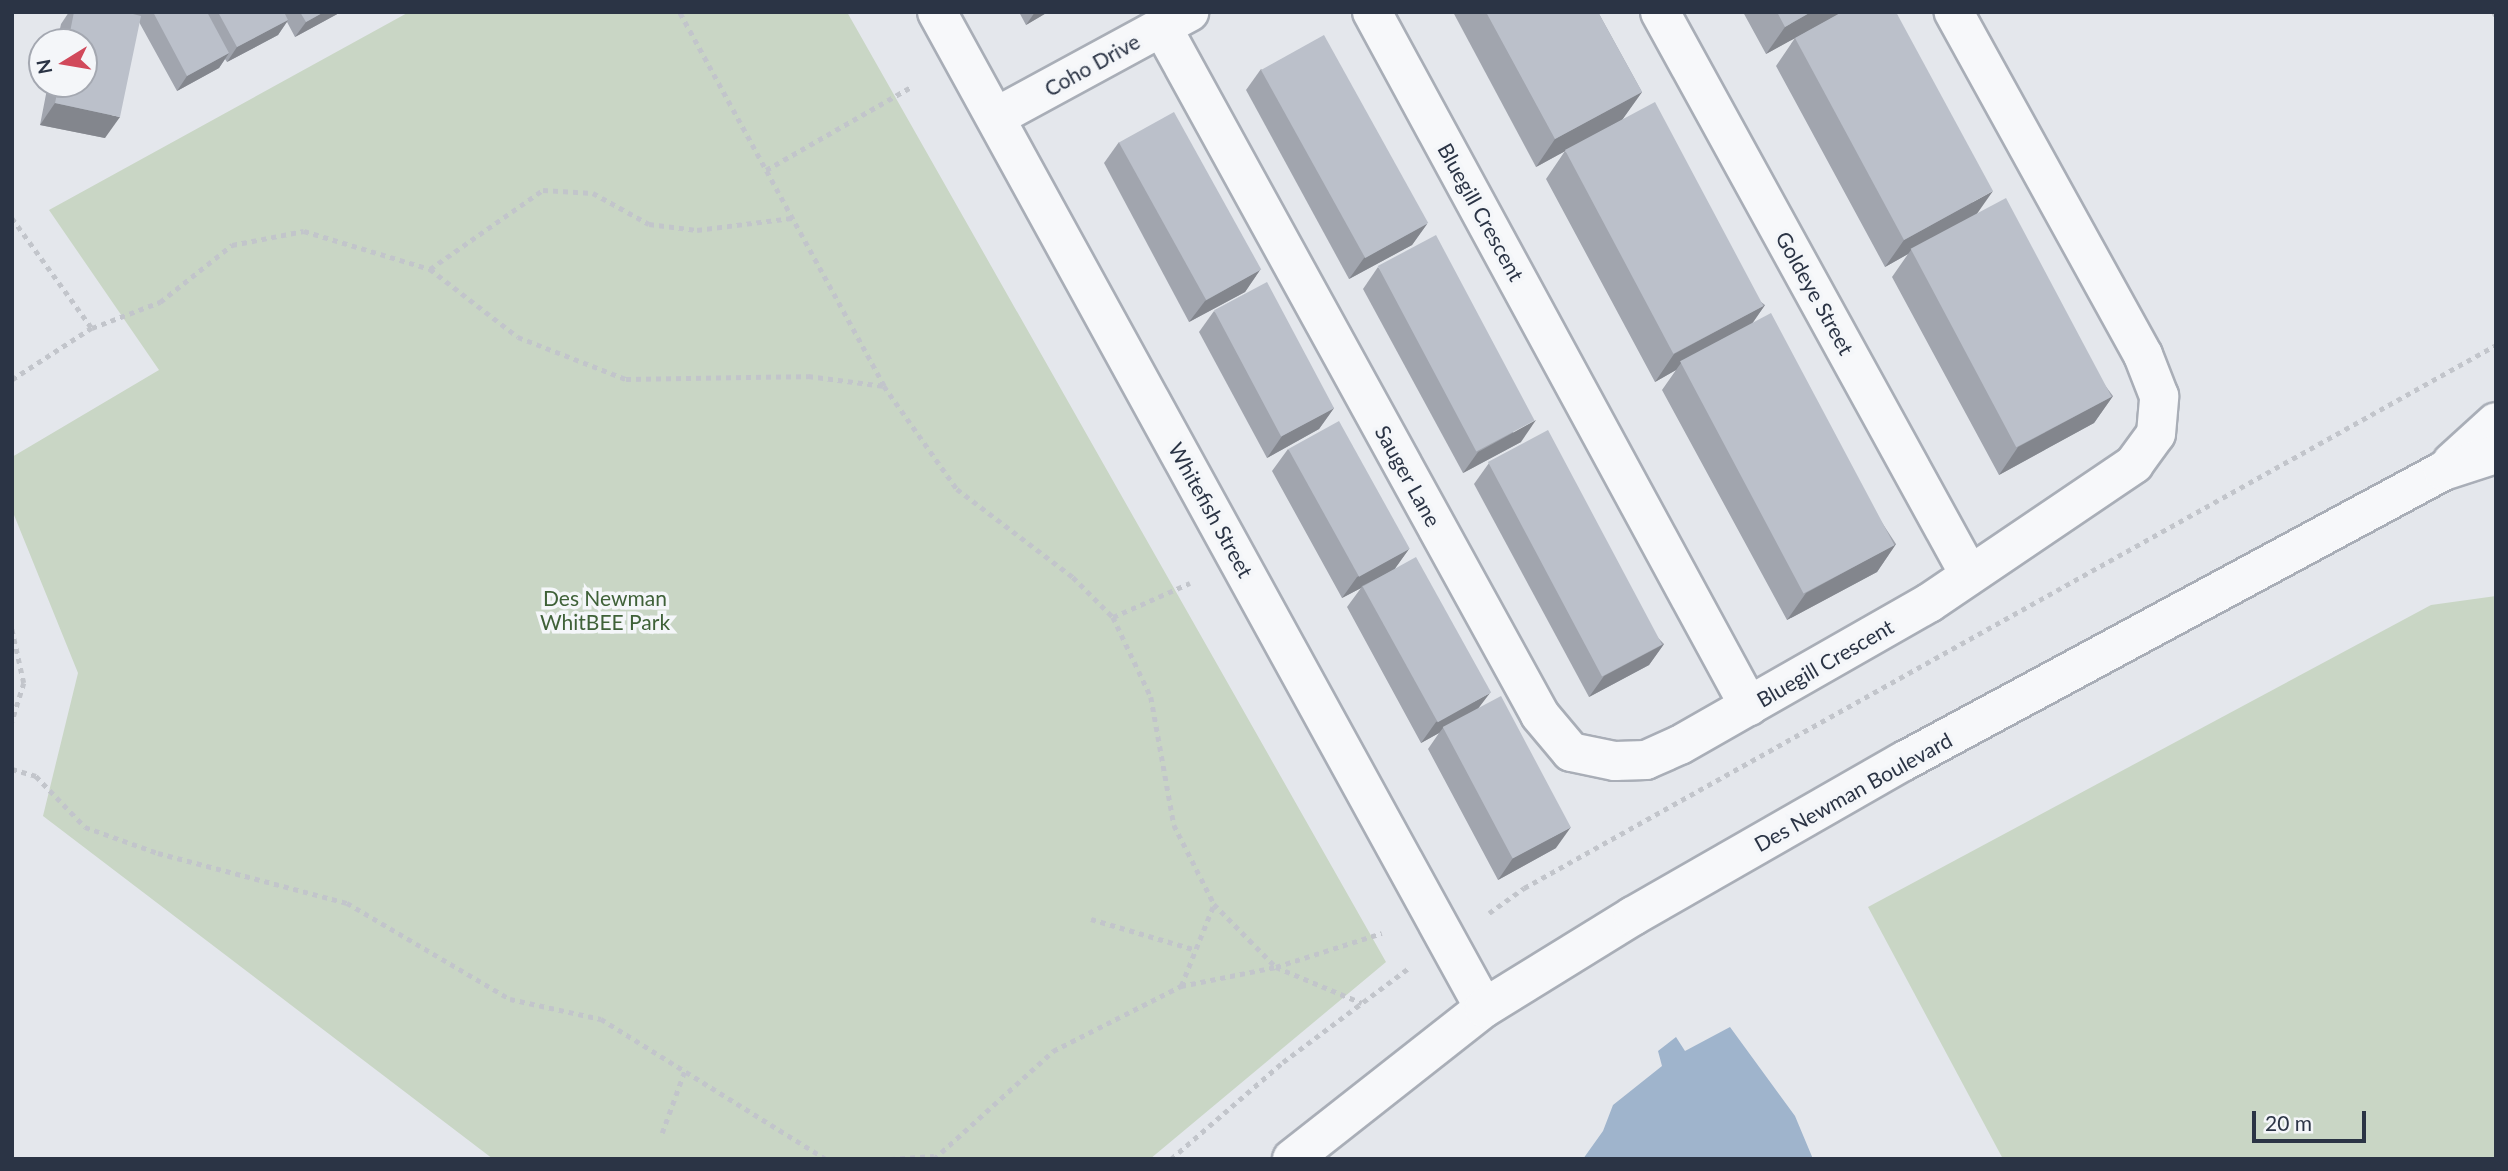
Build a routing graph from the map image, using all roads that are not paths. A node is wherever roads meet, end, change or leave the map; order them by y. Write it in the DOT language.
graph roads {
  1 [pos="937,12"];
  2 [pos="1372,12"];
  3 [pos="1660,12"];
  4 [pos="1954,12"];
  5 [pos="1175,20"];
  6 [pos="996,117"];
  7 [pos="2496,422"];
  8 [pos="2496,454"];
  9 [pos="2443,471"];
  10 [pos="1969,574"];
  11 [pos="1749,706"];
  12 [pos="1484,1008"];
  13 [pos="1292,1159"];
  1 -- 6 [label="street, Whitefish Street"];
  2 -- 11 [label="street, Bluegill Crescent"];
  3 -- 10 [label="street, Goldeye Street"];
  4 -- 10 [label="street, Bluegill Crescent"];
  5 -- 6 [label="street, Coho Drive"];
  5 -- 11 [label="street, Sauger Lane"];
  6 -- 12 [label="street, Whitefish Street"];
  7 -- 9 [label="street, Des Newman Boulevard"];
  8 -- 9 [label="street, Des Newman Boulevard"];
  9 -- 12 [label="street, Des Newman Boulevard"];
  10 -- 11 [label="street, Bluegill Crescent"];
  12 -- 13 [label="street, Des Newman Boulevard"];
}
